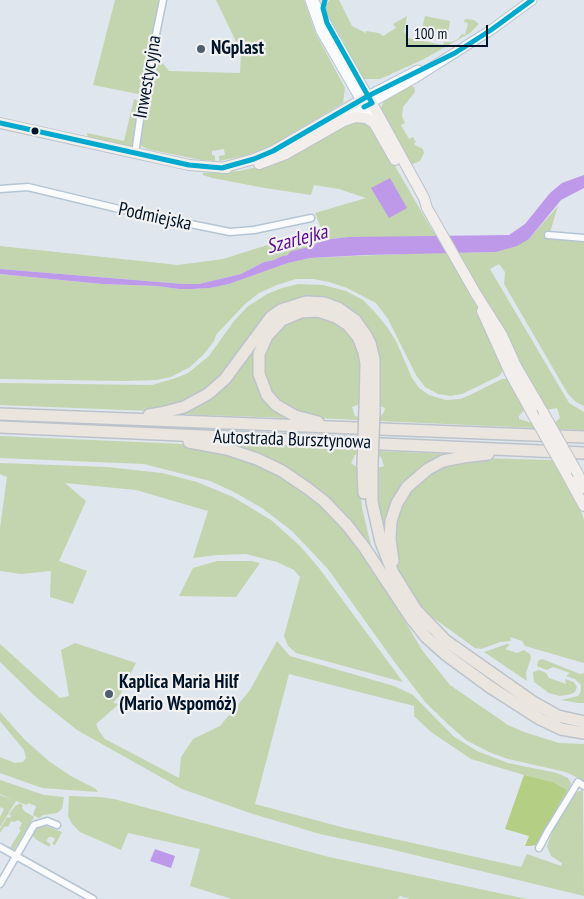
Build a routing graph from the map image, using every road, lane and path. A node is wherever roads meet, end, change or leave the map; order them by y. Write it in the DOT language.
graph roads {
  1 [pos="163,0"];
  2 [pos="312,0"];
  3 [pos="532,0"];
  4 [pos="455,53"];
  5 [pos="359,81"];
  6 [pos="381,90"];
  7 [pos="367,101"];
  8 [pos="344,121"];
  9 [pos="0,123"];
  10 [pos="374,123"];
  11 [pos="135,154"];
  12 [pos="222,168"];
  13 [pos="0,189"];
  14 [pos="427,208"];
  15 [pos="311,218"];
  16 [pos="548,235"];
  17 [pos="584,238"];
  18 [pos="476,294"];
  19 [pos="370,410"];
  20 [pos="0,414"];
  21 [pos="114,418"];
  22 [pos="0,427"];
  23 [pos="351,429"];
  24 [pos="148,434"];
  25 [pos="584,437"];
  26 [pos="528,450"];
  27 [pos="584,453"];
  28 [pos="580,478"];
  29 [pos="580,490"];
  30 [pos="584,506"];
  31 [pos="584,512"];
  32 [pos="394,584"];
  33 [pos="584,722"];
  34 [pos="584,733"];
  35 [pos="584,786"];
  36 [pos="56,825"];
  37 [pos="0,847"];
  38 [pos="539,848"];
  39 [pos="16,856"];
  40 [pos="0,884"];
  41 [pos="90,898"];
  1 -- 11 [label="street, Inwestycyjna"];
  2 -- 5 [label="street"];
  2 -- 7 [label="street"];
  3 -- 4 [label="street"];
  4 -- 6 [label="street"];
  4 -- 7 [label="street"];
  5 -- 6 [label="street"];
  5 -- 7 [label="street"];
  6 -- 7 [label="street"];
  7 -- 8 [label="street"];
  7 -- 10 [label="street"];
  7 -- 12 [label="main road"];
  7 -- 14 [label="main road"];
  8 -- 10 [label="main road"];
  8 -- 12 [label="main road"];
  9 -- 11 [label="main road"];
  10 -- 14 [label="main road"];
  11 -- 12 [label="main road"];
  13 -- 15 [label="street, Podmiejska"];
  14 -- 18 [label="main road"];
  16 -- 17 [label="street"];
  18 -- 28 [label="main road, bridge"];
  18 -- 29 [label="main road, bridge"];
  19 -- 21 [label="highway"];
  19 -- 23 [label="highway"];
  19 -- 32 [label="highway, bridge"];
  20 -- 21 [label="highway, Autostrada Bursztynowa"];
  21 -- 23 [label="highway, Autostrada Bursztynowa"];
  22 -- 24 [label="highway, Autostrada Bursztynowa"];
  23 -- 25 [label="highway, Autostrada Bursztynowa"];
  24 -- 26 [label="highway, Autostrada Bursztynowa"];
  24 -- 32 [label="highway"];
  26 -- 27 [label="highway, Autostrada Bursztynowa"];
  26 -- 32 [label="highway"];
  28 -- 29 [label="main road"];
  29 -- 30 [label="main road"];
  29 -- 31 [label="main road"];
  32 -- 33 [label="highway"];
  32 -- 34 [label="highway"];
  35 -- 38 [label="street"];
  36 -- 39 [label="street"];
  37 -- 39 [label="street"];
  39 -- 40 [label="street"];
  39 -- 41 [label="street"];
}
